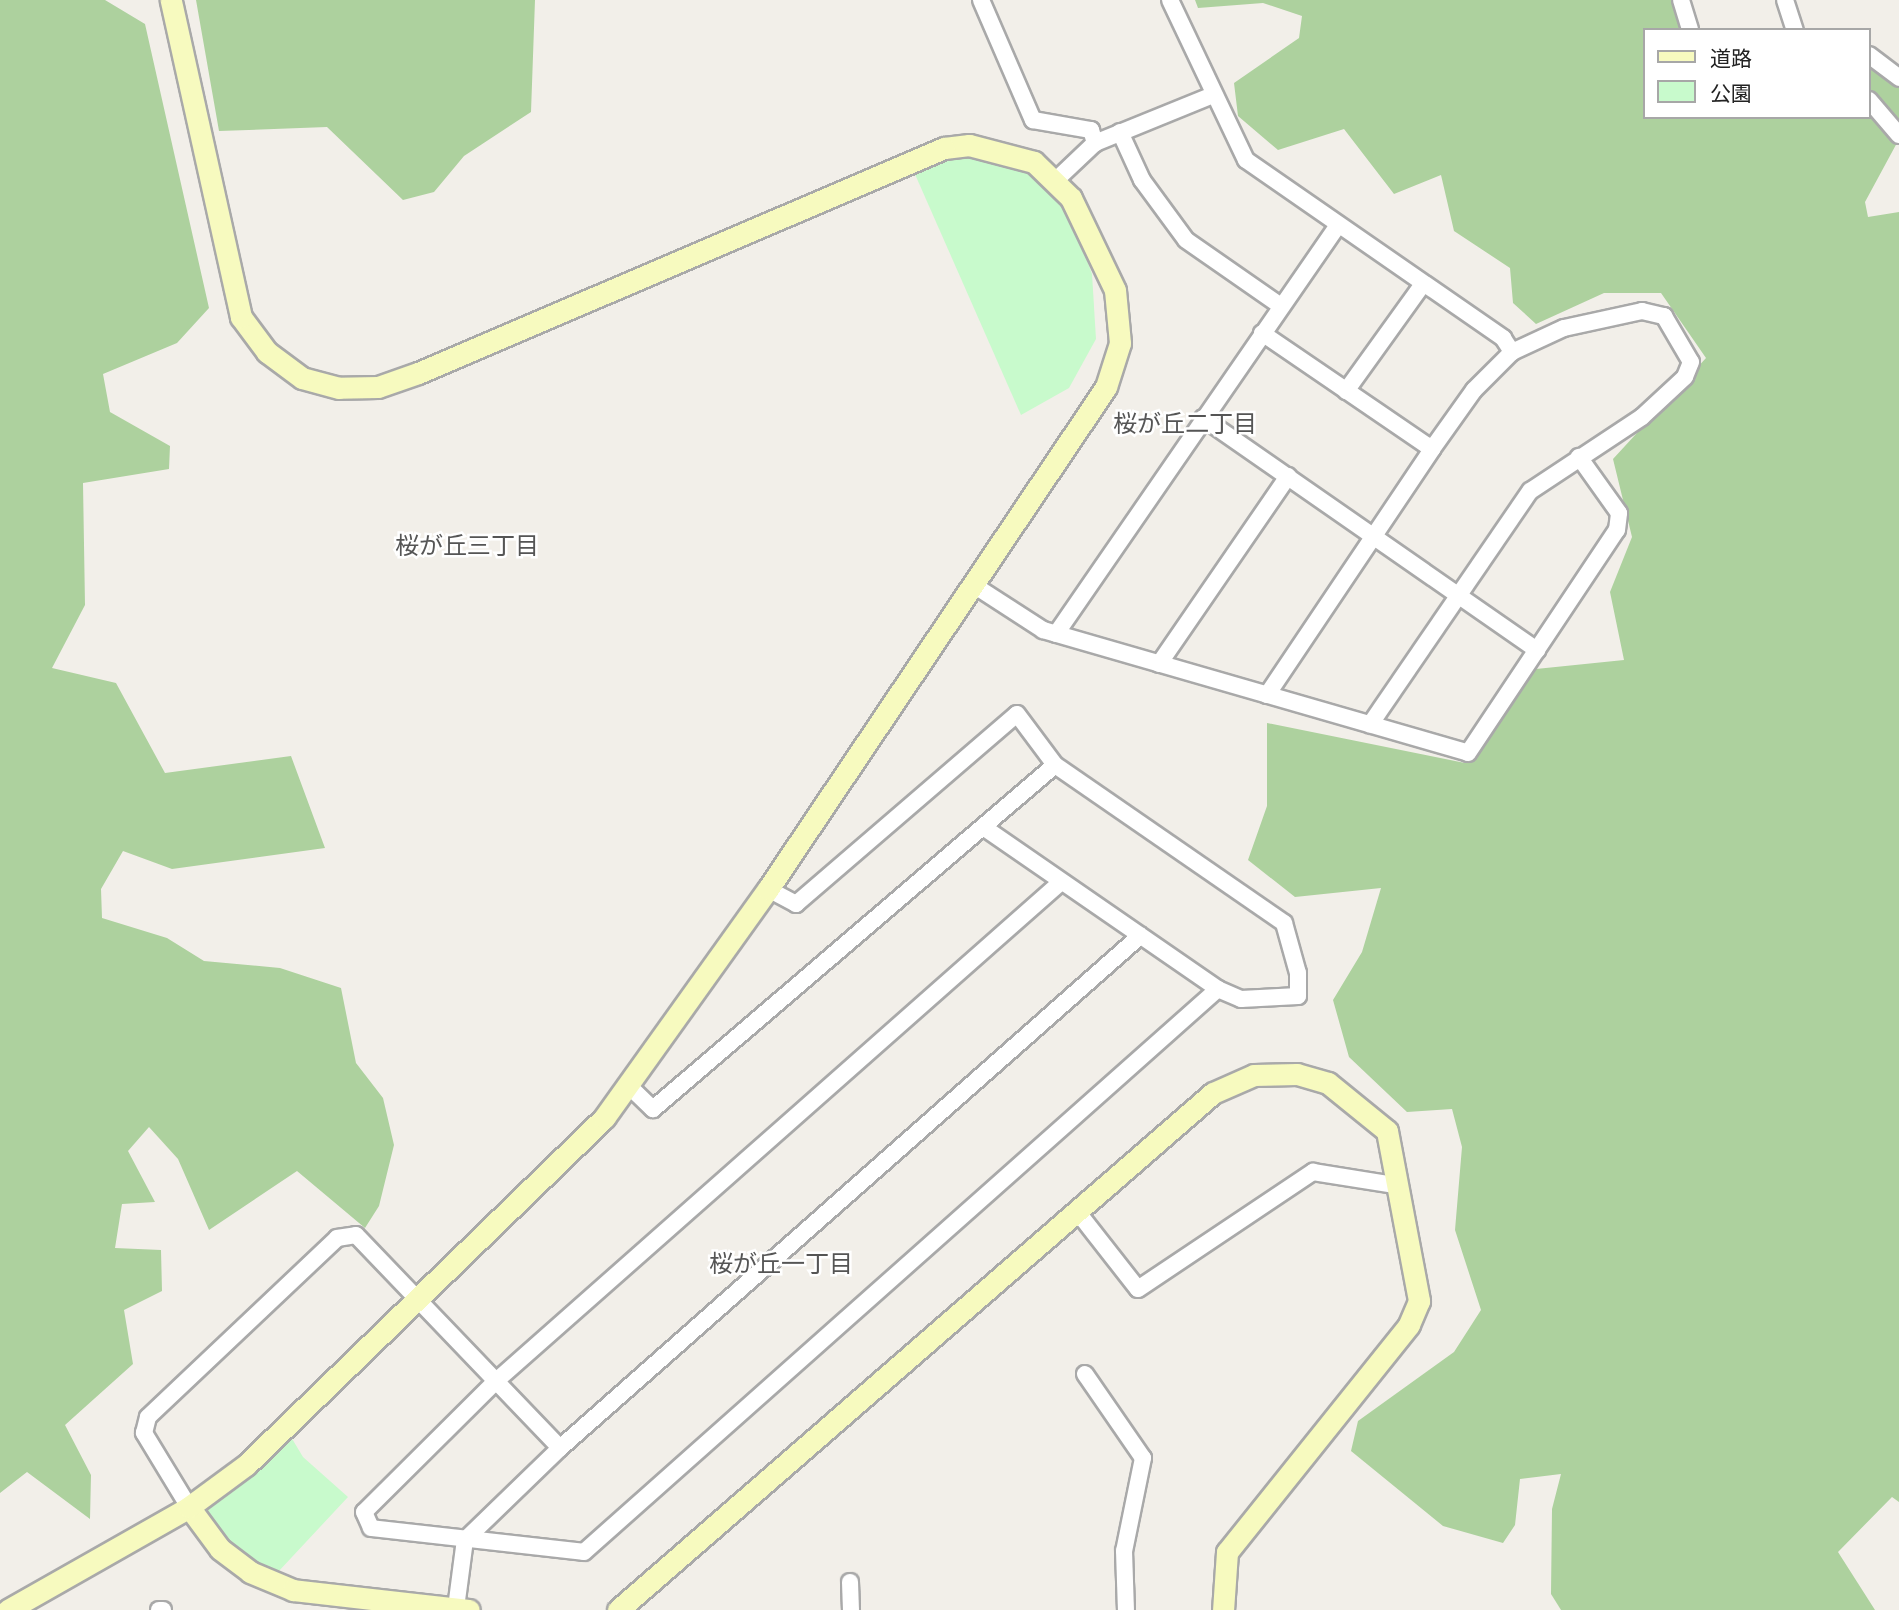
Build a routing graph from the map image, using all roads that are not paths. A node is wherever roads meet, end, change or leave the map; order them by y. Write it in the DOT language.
graph roads {
  1 [pos="172,0"];
  2 [pos="981,0"];
  3 [pos="1170,0"];
  4 [pos="1681,0"];
  5 [pos="1789,2"];
  6 [pos="1689,28"];
  7 [pos="1795,28"];
  8 [pos="1871,57"];
  9 [pos="1899,78"];
  10 [pos="1211,96"];
  11 [pos="1871,102"];
  12 [pos="1120,132"];
  13 [pos="1899,135"];
  14 [pos="1095,143"];
  15 [pos="1056,180"];
  16 [pos="1338,225"];
  17 [pos="1423,284"];
  18 [pos="1281,306"];
  19 [pos="1262,333"];
  20 [pos="1512,352"];
  21 [pos="1346,391"];
  22 [pos="1203,418"];
  23 [pos="1432,449"];
  24 [pos="1579,457"];
  25 [pos="1288,475"];
  26 [pos="1375,534"];
  27 [pos="972,584"];
  28 [pos="1459,594"];
  29 [pos="1056,634"];
  30 [pos="1537,650"];
  31 [pos="1159,664"];
  32 [pos="1267,695"];
  33 [pos="1370,725"];
  34 [pos="1055,765"];
  35 [pos="983,827"];
  36 [pos="1061,881"];
  37 [pos="768,889"];
  38 [pos="1140,936"];
  39 [pos="1218,989"];
  40 [pos="630,1087"];
  41 [pos="1401,1186"];
  42 [pos="1076,1210"];
  43 [pos="417,1300"];
  44 [pos="1085,1374"];
  45 [pos="496,1381"];
  46 [pos="560,1448"];
  47 [pos="189,1507"];
  48 [pos="465,1540"];
  49 [pos="850,1582"];
  50 [pos="463,1609"];
  51 [pos="8,1610"];
  52 [pos="618,1610"];
  53 [pos="851,1610"];
  54 [pos="1126,1610"];
  55 [pos="1223,1610"];
  1 -- 15 [label="street"];
  2 -- 14 [label="street"];
  3 -- 10 [label="street"];
  4 -- 6 [label="street"];
  5 -- 7 [label="street"];
  8 -- 9 [label="street"];
  10 -- 12 [label="street"];
  10 -- 16 [label="street"];
  11 -- 13 [label="street"];
  12 -- 14 [label="street"];
  12 -- 18 [label="street"];
  14 -- 15 [label="street"];
  15 -- 27 [label="street"];
  16 -- 17 [label="street"];
  16 -- 18 [label="street"];
  17 -- 20 [label="street"];
  17 -- 21 [label="street"];
  18 -- 19 [label="street"];
  19 -- 21 [label="street"];
  19 -- 22 [label="street"];
  20 -- 23 [label="street"];
  20 -- 24 [label="street"];
  21 -- 23 [label="street"];
  22 -- 25 [label="street"];
  22 -- 29 [label="street"];
  23 -- 26 [label="street"];
  24 -- 28 [label="street"];
  24 -- 30 [label="street"];
  25 -- 26 [label="street"];
  25 -- 31 [label="street"];
  26 -- 28 [label="street"];
  26 -- 32 [label="street"];
  27 -- 29 [label="street"];
  27 -- 37 [label="street"];
  28 -- 30 [label="street"];
  28 -- 33 [label="street"];
  29 -- 31 [label="street"];
  30 -- 33 [label="street"];
  31 -- 32 [label="street"];
  32 -- 33 [label="street"];
  34 -- 35 [label="street"];
  34 -- 37 [label="street"];
  34 -- 39 [label="street"];
  35 -- 36 [label="street"];
  35 -- 40 [label="street"];
  36 -- 38 [label="street"];
  36 -- 45 [label="street"];
  37 -- 40 [label="street"];
  38 -- 39 [label="street"];
  38 -- 46 [label="street"];
  39 -- 48 [label="street"];
  40 -- 43 [label="street"];
  41 -- 42 [label="street"];
  41 -- 42 [label="street"];
  41 -- 55 [label="street"];
  42 -- 52 [label="street"];
  43 -- 45 [label="street"];
  43 -- 47 [label="street"];
  43 -- 47 [label="street"];
  44 -- 54 [label="street"];
  45 -- 46 [label="street"];
  45 -- 48 [label="street"];
  46 -- 48 [label="street"];
  47 -- 50 [label="street"];
  47 -- 51 [label="street"];
  48 -- 50 [label="street"];
  49 -- 53 [label="street"];
}
